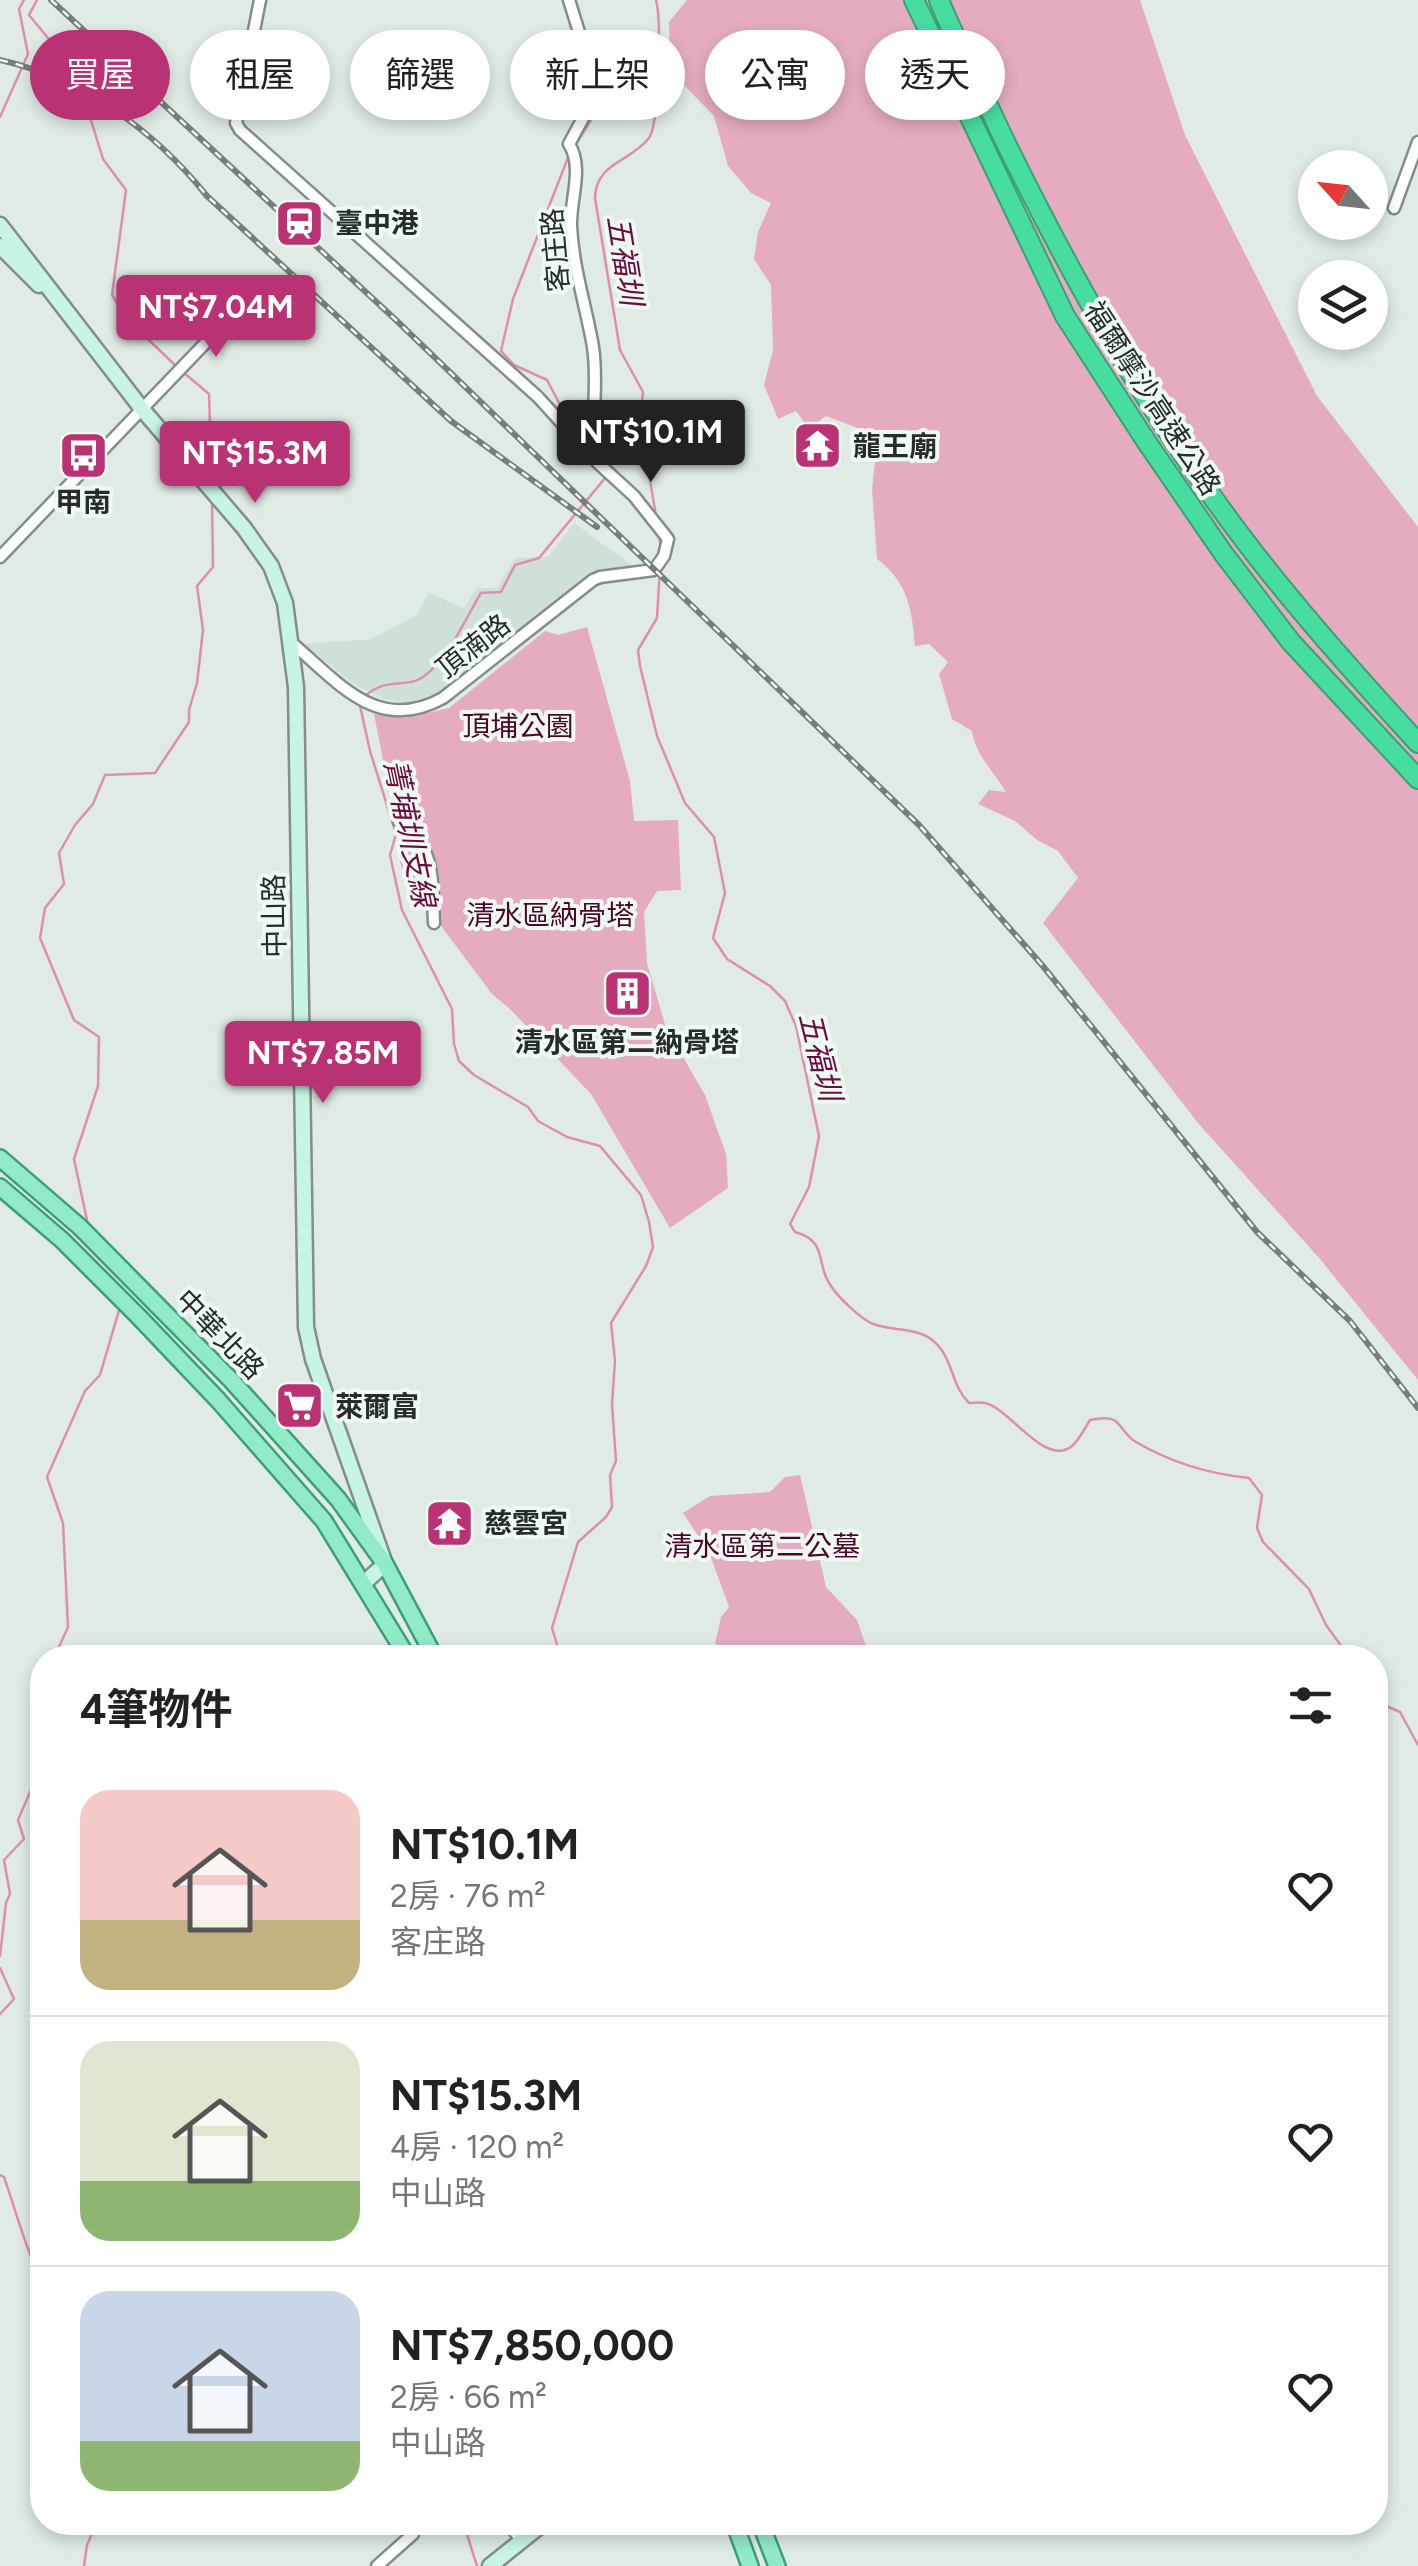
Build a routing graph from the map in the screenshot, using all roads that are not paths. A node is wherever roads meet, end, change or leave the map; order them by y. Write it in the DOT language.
graph roads {
  1 [pos="260,0"];
  2 [pos="569,0"];
  3 [pos="914,0"];
  4 [pos="942,8"];
  5 [pos="1418,142"];
  6 [pos="1394,208"];
  7 [pos="0,225"];
  8 [pos="0,246"];
  9 [pos="262,284"];
  10 [pos="77,326"];
  11 [pos="142,409"];
  12 [pos="598,463"];
  13 [pos="0,557"];
  14 [pos="292,644"];
  15 [pos="1418,743"];
  16 [pos="1418,779"];
  17 [pos="399,822"];
  18 [pos="434,923"];
  19 [pos="0,1158"];
  20 [pos="0,1187"];
  21 [pos="384,1564"];
  22 [pos="364,1582"];
  23 [pos="400,1645"];
  24 [pos="428,1645"];
  25 [pos="413,2535"];
  26 [pos="517,2535"];
  27 [pos="530,2535"];
  28 [pos="739,2535"];
  29 [pos="765,2535"];
  30 [pos="522,2542"];
  31 [pos="377,2566"];
  32 [pos="490,2566"];
  33 [pos="750,2566"];
  34 [pos="778,2566"];
  1 -- 12 [label="street"];
  2 -- 12 [label="street, 客庄路"];
  3 -- 16 [label="highway, 福爾摩沙高速公路"];
  4 -- 15 [label="highway, 福爾摩沙高速公路"];
  5 -- 6 [label="street"];
  7 -- 10 [label="street"];
  8 -- 10 [label="street"];
  9 -- 11 [label="street"];
  10 -- 11 [label="street, 中山路"];
  11 -- 13 [label="street"];
  11 -- 14 [label="street, 中山路"];
  12 -- 14 [label="street, 頂湳路"];
  14 -- 21 [label="street, 中山路"];
  17 -- 18 [label="street"];
  19 -- 21 [label="main road, 中華北路"];
  20 -- 22 [label="main road, 中華北路"];
  21 -- 22 [label="street"];
  21 -- 24 [label="main road, 中山路"];
  22 -- 23 [label="main road"];
  25 -- 31 [label="street"];
  26 -- 30 [label="street"];
  27 -- 30 [label="street"];
  28 -- 33 [label="main road"];
  29 -- 34 [label="main road"];
  30 -- 32 [label="street"];
}
